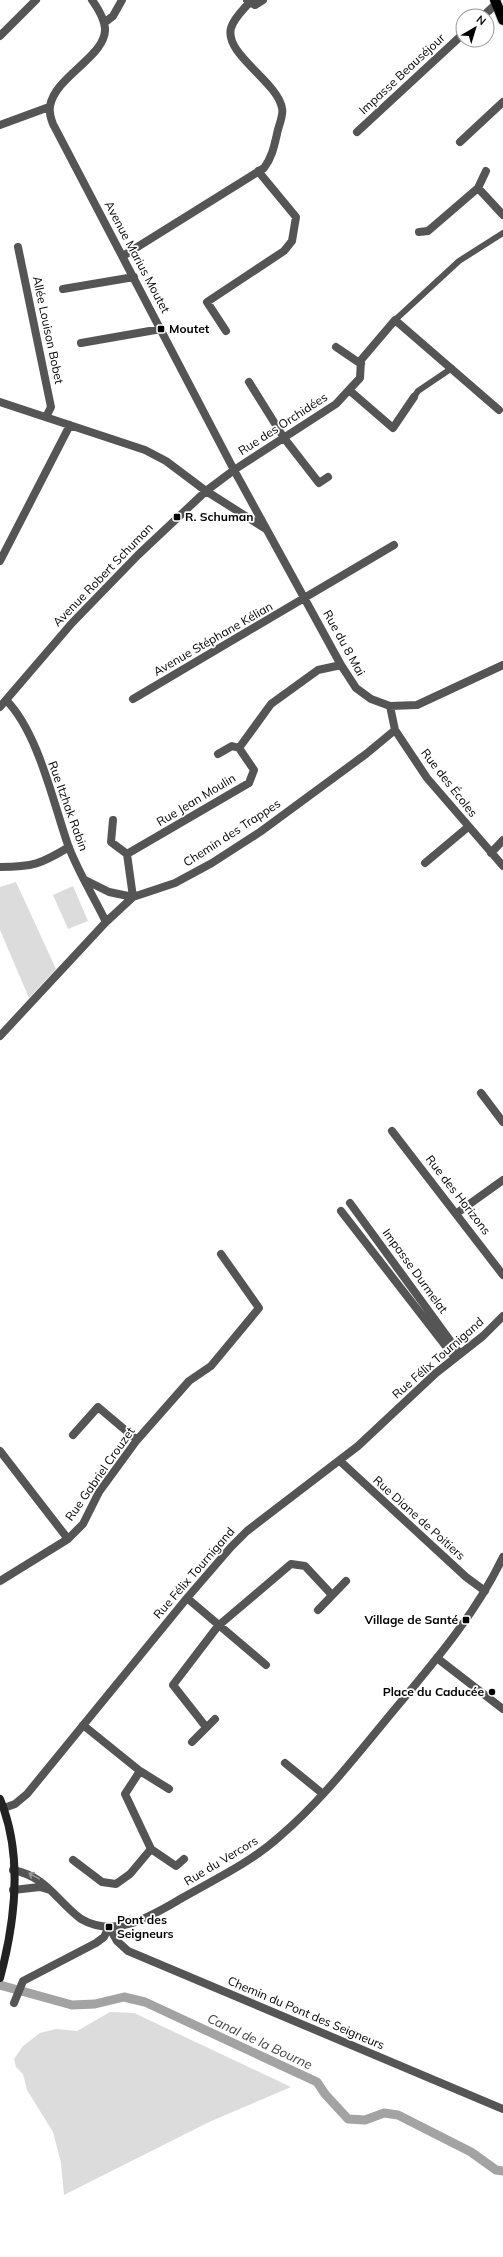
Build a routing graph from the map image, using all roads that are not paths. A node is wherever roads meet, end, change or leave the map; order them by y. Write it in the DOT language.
graph roads {
  1 [pos="36,0"];
  2 [pos="92,0"];
  3 [pos="122,0"];
  4 [pos="263,0"];
  5 [pos="248,2"];
  6 [pos="495,2"];
  7 [pos="503,20"];
  8 [pos="104,23"];
  9 [pos="0,36"];
  10 [pos="455,41"];
  11 [pos="503,102"];
  12 [pos="49,107"];
  13 [pos="0,125"];
  14 [pos="357,132"];
  15 [pos="460,142"];
  16 [pos="486,170"];
  17 [pos="258,172"];
  18 [pos="478,188"];
  19 [pos="503,215"];
  20 [pos="419,232"];
  21 [pos="503,233"];
  22 [pos="18,247"];
  23 [pos="123,256"];
  24 [pos="134,276"];
  25 [pos="63,289"];
  26 [pos="396,320"];
  27 [pos="161,329"];
  28 [pos="226,332"];
  29 [pos="81,343"];
  30 [pos="336,347"];
  31 [pos="361,364"];
  32 [pos="452,368"];
  33 [pos="249,382"];
  34 [pos="349,390"];
  35 [pos="414,397"];
  36 [pos="0,402"];
  37 [pos="500,410"];
  38 [pos="46,417"];
  39 [pos="70,425"];
  40 [pos="284,438"];
  41 [pos="234,470"];
  42 [pos="328,477"];
  43 [pos="206,490"];
  44 [pos="269,531"];
  45 [pos="394,545"];
  46 [pos="0,560"];
  47 [pos="305,598"];
  48 [pos="341,665"];
  49 [pos="503,665"];
  50 [pos="133,699"];
  51 [pos="3,704"];
  52 [pos="390,706"];
  53 [pos="395,730"];
  54 [pos="239,748"];
  55 [pos="218,754"];
  56 [pos="113,820"];
  57 [pos="468,827"];
  58 [pos="503,840"];
  59 [pos="69,847"];
  60 [pos="491,853"];
  61 [pos="128,854"];
  62 [pos="425,863"];
  63 [pos="503,866"];
  64 [pos="0,867"];
  65 [pos="85,880"];
  66 [pos="133,897"];
  67 [pos="106,922"];
  68 [pos="0,1036"];
  69 [pos="480,1093"];
  70 [pos="503,1122"];
  71 [pos="392,1131"];
  72 [pos="503,1180"];
  73 [pos="350,1203"];
  74 [pos="341,1210"];
  75 [pos="457,1213"];
  76 [pos="221,1254"];
  77 [pos="503,1274"];
  78 [pos="503,1316"];
  79 [pos="458,1356"];
  80 [pos="73,1435"];
  81 [pos="137,1440"];
  82 [pos="0,1451"];
  83 [pos="340,1461"];
  84 [pos="68,1539"];
  85 [pos="503,1557"];
  86 [pos="0,1581"];
  87 [pos="346,1581"];
  88 [pos="485,1591"];
  89 [pos="332,1595"];
  90 [pos="187,1598"];
  91 [pos="318,1610"];
  92 [pos="218,1626"];
  93 [pos="437,1658"];
  94 [pos="266,1665"];
  95 [pos="503,1709"];
  96 [pos="215,1719"];
  97 [pos="83,1725"];
  98 [pos="206,1727"];
  99 [pos="192,1742"];
  100 [pos="285,1763"];
  101 [pos="140,1771"];
  102 [pos="169,1789"];
  103 [pos="323,1794"];
  104 [pos="0,1799"];
  105 [pos="4,1808"];
  106 [pos="151,1849"];
  107 [pos="184,1858"];
  108 [pos="73,1860"];
  109 [pos="13,1870"];
  110 [pos="13,1890"];
  111 [pos="51,1890"];
  112 [pos="109,1927"];
  113 [pos="0,1978"];
  114 [pos="14,2003"];
  115 [pos="503,2109"];
  1 -- 9 [label="street"];
  2 -- 8 [label="street"];
  3 -- 8 [label="street"];
  4 -- 5 [label="street"];
  5 -- 17 [label="street"];
  6 -- 7 [label="main road"];
  8 -- 12 [label="street"];
  10 -- 14 [label="street, Impasse Beauséjour"];
  11 -- 15 [label="street"];
  12 -- 13 [label="street"];
  12 -- 23 [label="street, Avenue Marius Moutet"];
  16 -- 18 [label="street"];
  17 -- 23 [label="street"];
  17 -- 28 [label="street"];
  18 -- 19 [label="street"];
  18 -- 20 [label="street"];
  21 -- 26 [label="street"];
  22 -- 38 [label="street, Allée Louison Bobet"];
  23 -- 24 [label="street, Avenue Marius Moutet"];
  24 -- 25 [label="street"];
  24 -- 27 [label="street, Avenue Marius Moutet"];
  26 -- 31 [label="street, Rue des Orchidées"];
  26 -- 32 [label="street"];
  27 -- 29 [label="street"];
  27 -- 41 [label="street, Avenue Marius Moutet"];
  30 -- 31 [label="street"];
  31 -- 34 [label="street, Rue des Orchidées"];
  32 -- 35 [label="street"];
  32 -- 37 [label="street"];
  33 -- 40 [label="street"];
  34 -- 35 [label="street"];
  34 -- 40 [label="street, Rue des Orchidées"];
  36 -- 38 [label="street"];
  38 -- 39 [label="street"];
  39 -- 43 [label="street"];
  39 -- 46 [label="street"];
  40 -- 41 [label="street, Rue des Orchidées"];
  40 -- 42 [label="street"];
  41 -- 43 [label="street, Avenue Robert Schuman"];
  41 -- 44 [label="street, Avenue Marius Moutet"];
  43 -- 44 [label="street"];
  43 -- 51 [label="street, Avenue Robert Schuman"];
  44 -- 47 [label="street, Rue du 8 Mai"];
  45 -- 47 [label="street, Avenue Stéphane Kélian"];
  47 -- 48 [label="street, Rue du 8 Mai"];
  47 -- 50 [label="street, Avenue Stéphane Kélian"];
  48 -- 52 [label="street, Rue du 8 Mai"];
  48 -- 54 [label="street"];
  49 -- 52 [label="street, Rue du 8 Mai"];
  51 -- 59 [label="street, Rue Itzhak Rabin"];
  52 -- 53 [label="street, Rue des Écoles"];
  53 -- 57 [label="street, Rue des Écoles"];
  53 -- 66 [label="street, Chemin des Trappes"];
  54 -- 55 [label="street"];
  54 -- 61 [label="street, Rue Jean Moulin"];
  56 -- 61 [label="street"];
  57 -- 60 [label="street, Rue des Écoles"];
  57 -- 62 [label="street"];
  58 -- 60 [label="street"];
  59 -- 64 [label="street"];
  59 -- 65 [label="street, Rue Itzhak Rabin"];
  60 -- 63 [label="street, Rue des Écoles"];
  61 -- 66 [label="street"];
  65 -- 66 [label="street"];
  65 -- 67 [label="street, Rue Itzhak Rabin"];
  66 -- 67 [label="street, Chemin des Trappes"];
  67 -- 68 [label="street, Chemin des Trappes"];
  69 -- 70 [label="street"];
  71 -- 75 [label="street, Rue des Horizons"];
  72 -- 75 [label="street"];
  73 -- 79 [label="street, Impasse Durmelat"];
  74 -- 79 [label="street"];
  75 -- 77 [label="street, Rue des Horizons"];
  76 -- 81 [label="street, Rue Gabriel Crouzet"];
  78 -- 79 [label="street, Rue Félix Tournigand"];
  79 -- 83 [label="street, Rue Félix Tournigand"];
  80 -- 81 [label="street"];
  81 -- 84 [label="street, Rue Gabriel Crouzet"];
  82 -- 84 [label="street"];
  83 -- 88 [label="street, Rue Diane de Poitiers"];
  83 -- 90 [label="street, Rue Félix Tournigand"];
  84 -- 86 [label="street, Rue Gabriel Crouzet"];
  85 -- 88 [label="street, Rue du Vercors"];
  87 -- 89 [label="street"];
  88 -- 93 [label="street, Rue du Vercors"];
  89 -- 91 [label="street"];
  89 -- 92 [label="street"];
  90 -- 92 [label="street"];
  90 -- 97 [label="street, Rue Félix Tournigand"];
  92 -- 94 [label="street"];
  92 -- 98 [label="street"];
  93 -- 95 [label="street"];
  93 -- 103 [label="street, Rue du Vercors"];
  96 -- 98 [label="street"];
  97 -- 101 [label="street"];
  97 -- 105 [label="street, Rue Félix Tournigand"];
  98 -- 99 [label="street"];
  100 -- 103 [label="street"];
  101 -- 102 [label="street"];
  101 -- 106 [label="street"];
  103 -- 112 [label="street, Rue du Vercors"];
  104 -- 105 [label="main road"];
  105 -- 109 [label="main road"];
  106 -- 107 [label="street"];
  106 -- 108 [label="street"];
  109 -- 110 [label="main road"];
  111 -- 109 [label="street, Rue du Vercors, one-way"];
  110 -- 111 [label="street"];
  110 -- 113 [label="main road"];
  111 -- 112 [label="street, Rue du Vercors"];
  112 -- 114 [label="street"];
  112 -- 115 [label="street, Chemin du Pont des Seigneurs"];
}
